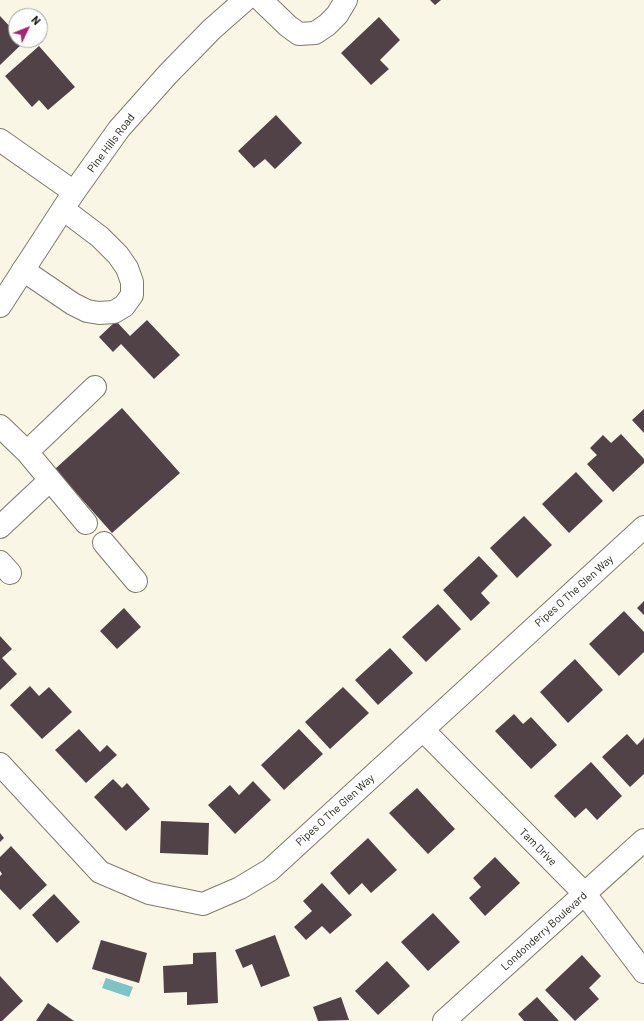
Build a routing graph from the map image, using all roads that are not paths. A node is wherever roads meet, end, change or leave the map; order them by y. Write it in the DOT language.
graph roads {
  1 [pos="245,0"];
  2 [pos="261,0"];
  3 [pos="346,0"];
  4 [pos="0,140"];
  5 [pos="69,200"];
  6 [pos="23,270"];
  7 [pos="0,306"];
  8 [pos="95,387"];
  9 [pos="0,426"];
  10 [pos="27,452"];
  11 [pos="50,480"];
  12 [pos="86,523"];
  13 [pos="0,527"];
  14 [pos="644,527"];
  15 [pos="104,543"];
  16 [pos="136,581"];
  17 [pos="423,730"];
  18 [pos="0,764"];
  19 [pos="644,840"];
  20 [pos="585,894"];
  21 [pos="644,972"];
  22 [pos="444,1021"];
  1 -- 5 [label="street, Pine Hills Road"];
  2 -- 3 [label="street"];
  4 -- 5 [label="street"];
  5 -- 6 [label="street, Pine Hills Road"];
  5 -- 6 [label="street"];
  6 -- 7 [label="street, Pine Hills Road"];
  8 -- 10 [label="street"];
  9 -- 10 [label="street"];
  10 -- 11 [label="street"];
  11 -- 12 [label="street"];
  11 -- 13 [label="street"];
  14 -- 17 [label="street, Pipes O The Glen Way"];
  15 -- 16 [label="street"];
  17 -- 18 [label="street, Pipes O The Glen Way"];
  17 -- 20 [label="street, Tam Drive"];
  19 -- 20 [label="street, Londonderry Boulevard"];
  20 -- 21 [label="street, Tam Drive"];
  20 -- 22 [label="street, Londonderry Boulevard"];
}
